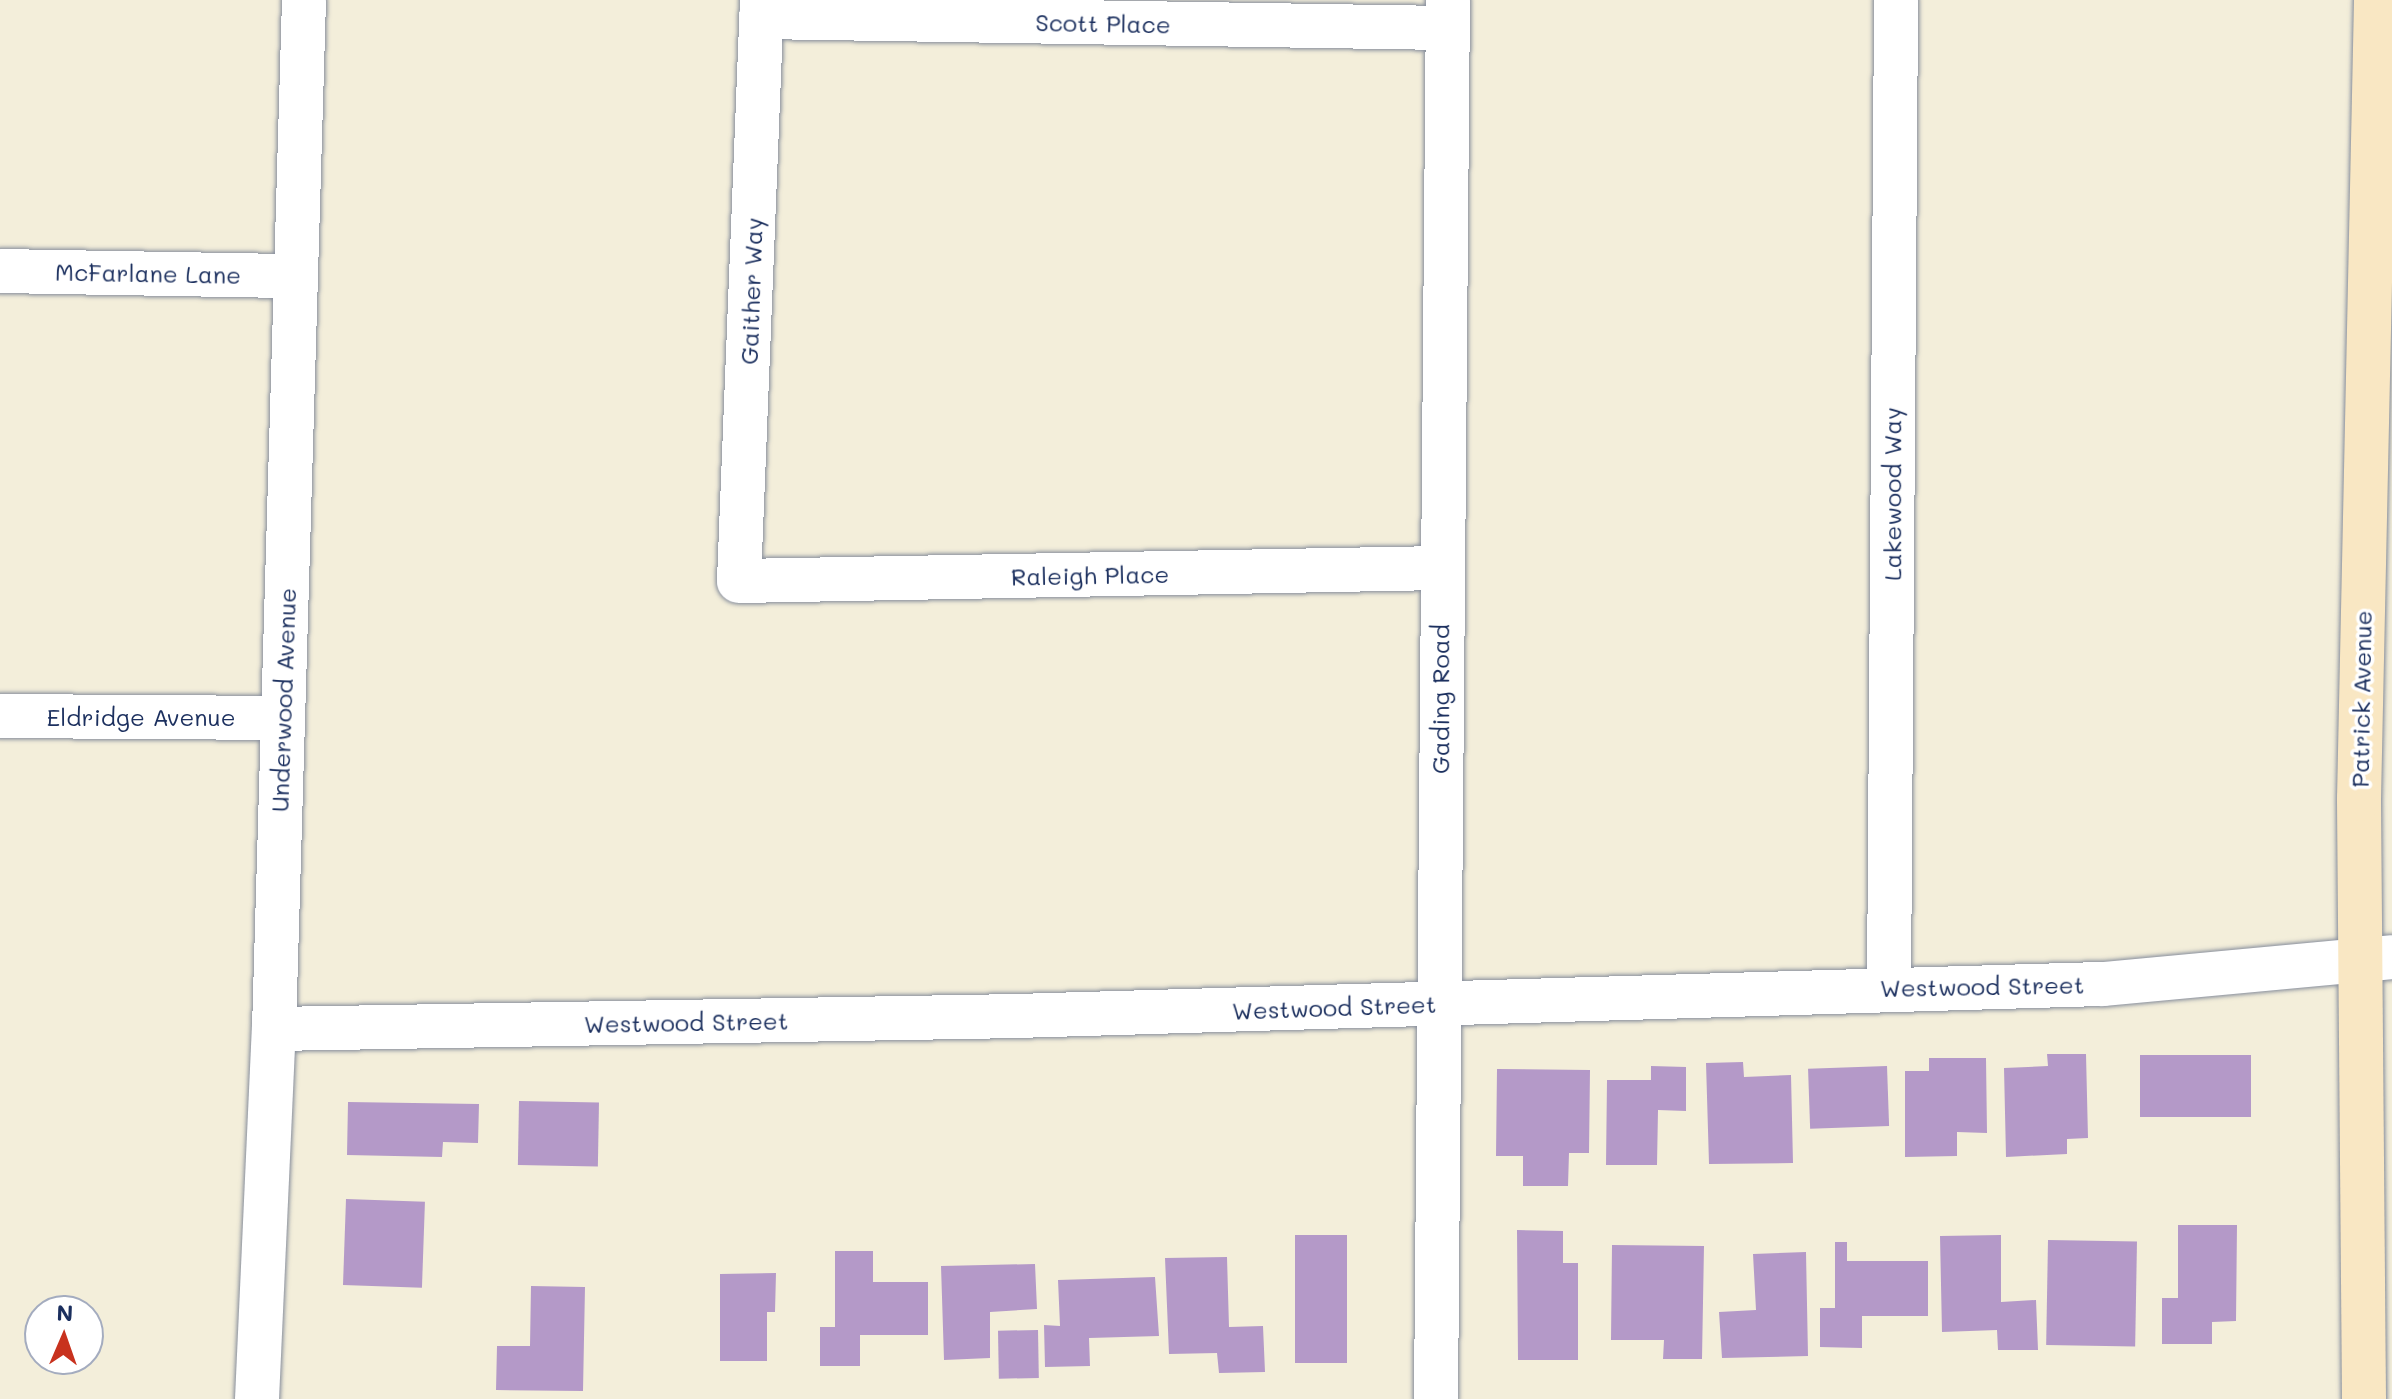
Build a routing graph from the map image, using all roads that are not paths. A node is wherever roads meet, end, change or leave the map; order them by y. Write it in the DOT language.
graph roads {
  1 [pos="304,0"];
  2 [pos="1896,0"];
  3 [pos="2376,0"];
  4 [pos="762,8"];
  5 [pos="1447,14"];
  6 [pos="0,271"];
  7 [pos="295,276"];
  8 [pos="2379,471"];
  9 [pos="1441,568"];
  10 [pos="739,581"];
  11 [pos="0,716"];
  12 [pos="283,718"];
  13 [pos="2377,959"];
  14 [pos="1889,987"];
  15 [pos="1438,1004"];
  16 [pos="274,1029"];
  17 [pos="257,1399"];
  18 [pos="1436,1399"];
  19 [pos="2364,1399"];
  1 -- 7 [label="street, Underwood Avenue"];
  2 -- 14 [label="street, Lakewood Way"];
  3 -- 8 [label="main road, Patrick Avenue"];
  4 -- 5 [label="street, Scott Place"];
  4 -- 10 [label="street, Gaither Way"];
  5 -- 9 [label="street, Gading Road"];
  6 -- 7 [label="street, McFarlane Lane"];
  7 -- 12 [label="street, Underwood Avenue"];
  8 -- 13 [label="main road, Patrick Avenue"];
  9 -- 10 [label="street, Raleigh Place"];
  9 -- 15 [label="street, Gading Road"];
  11 -- 12 [label="street, Eldridge Avenue"];
  12 -- 16 [label="street, Underwood Avenue"];
  13 -- 14 [label="street, Westwood Street"];
  13 -- 19 [label="main road, Patrick Avenue"];
  14 -- 15 [label="street, Westwood Street"];
  15 -- 16 [label="street, Westwood Street"];
  15 -- 18 [label="street, Gading Road"];
  16 -- 17 [label="street, Underwood Avenue"];
}
